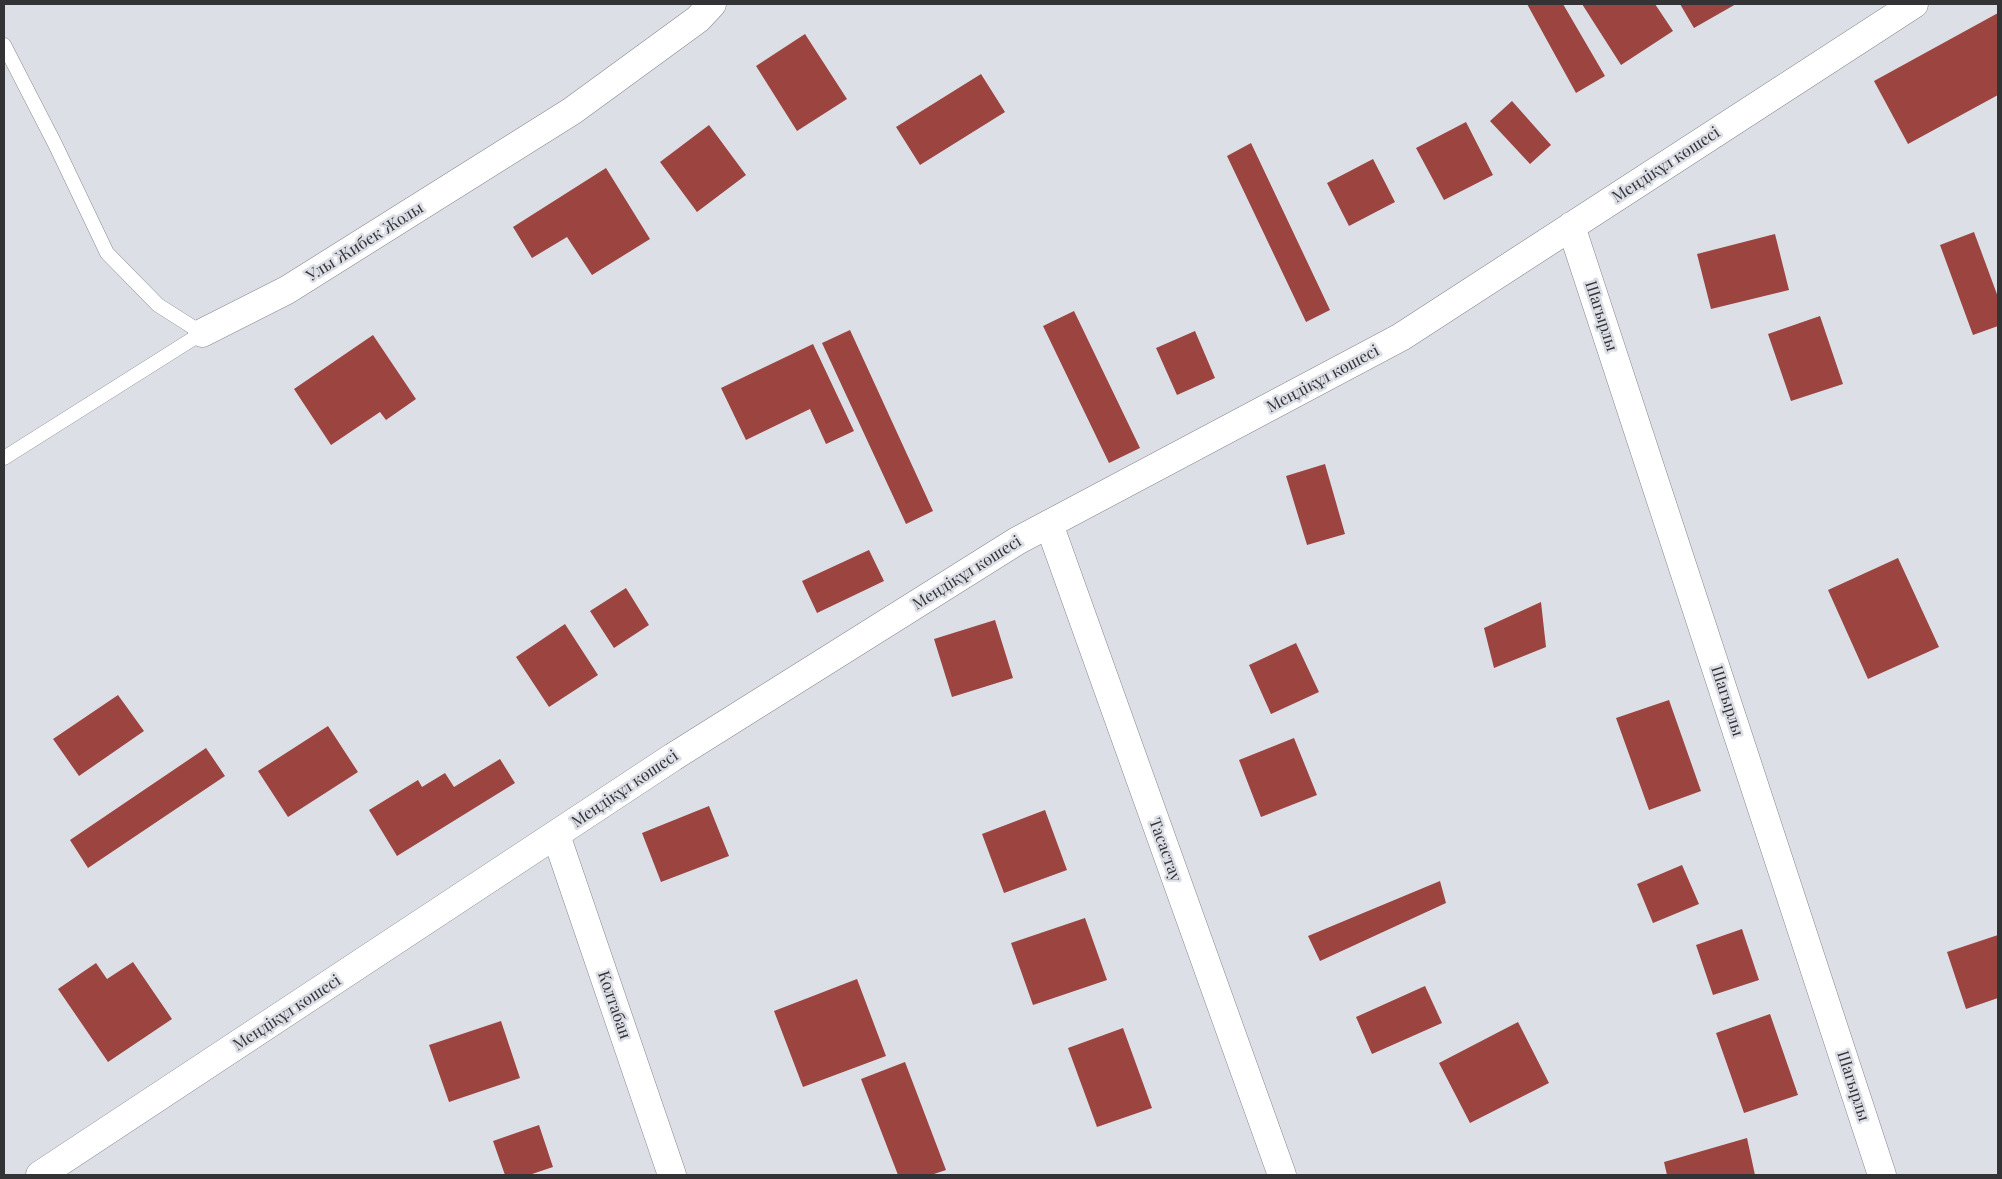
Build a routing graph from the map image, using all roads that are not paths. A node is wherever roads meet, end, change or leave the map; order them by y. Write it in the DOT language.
graph roads {
  1 [pos="712,4"];
  2 [pos="1914,4"];
  3 [pos="4,45"];
  4 [pos="1571,226"];
  5 [pos="202,332"];
  6 [pos="4,458"];
  7 [pos="1049,524"];
  8 [pos="556,835"];
  9 [pos="40,1175"];
  10 [pos="672,1175"];
  11 [pos="1282,1175"];
  12 [pos="1882,1175"];
  1 -- 5 [label="street, Улы Жибек Жолы"];
  2 -- 4 [label="street, Меңдіқұл көшесі"];
  3 -- 5 [label="lane"];
  4 -- 7 [label="street, Меңдіқұл көшесі"];
  4 -- 12 [label="street, Шагырлы"];
  5 -- 6 [label="lane, Улы Жибек Жолы"];
  7 -- 8 [label="street, Меңдіқұл көшесі"];
  7 -- 11 [label="street, Тасастау"];
  8 -- 9 [label="street, Меңдіқұл көшесі"];
  8 -- 10 [label="street, Колтабан"];
}
